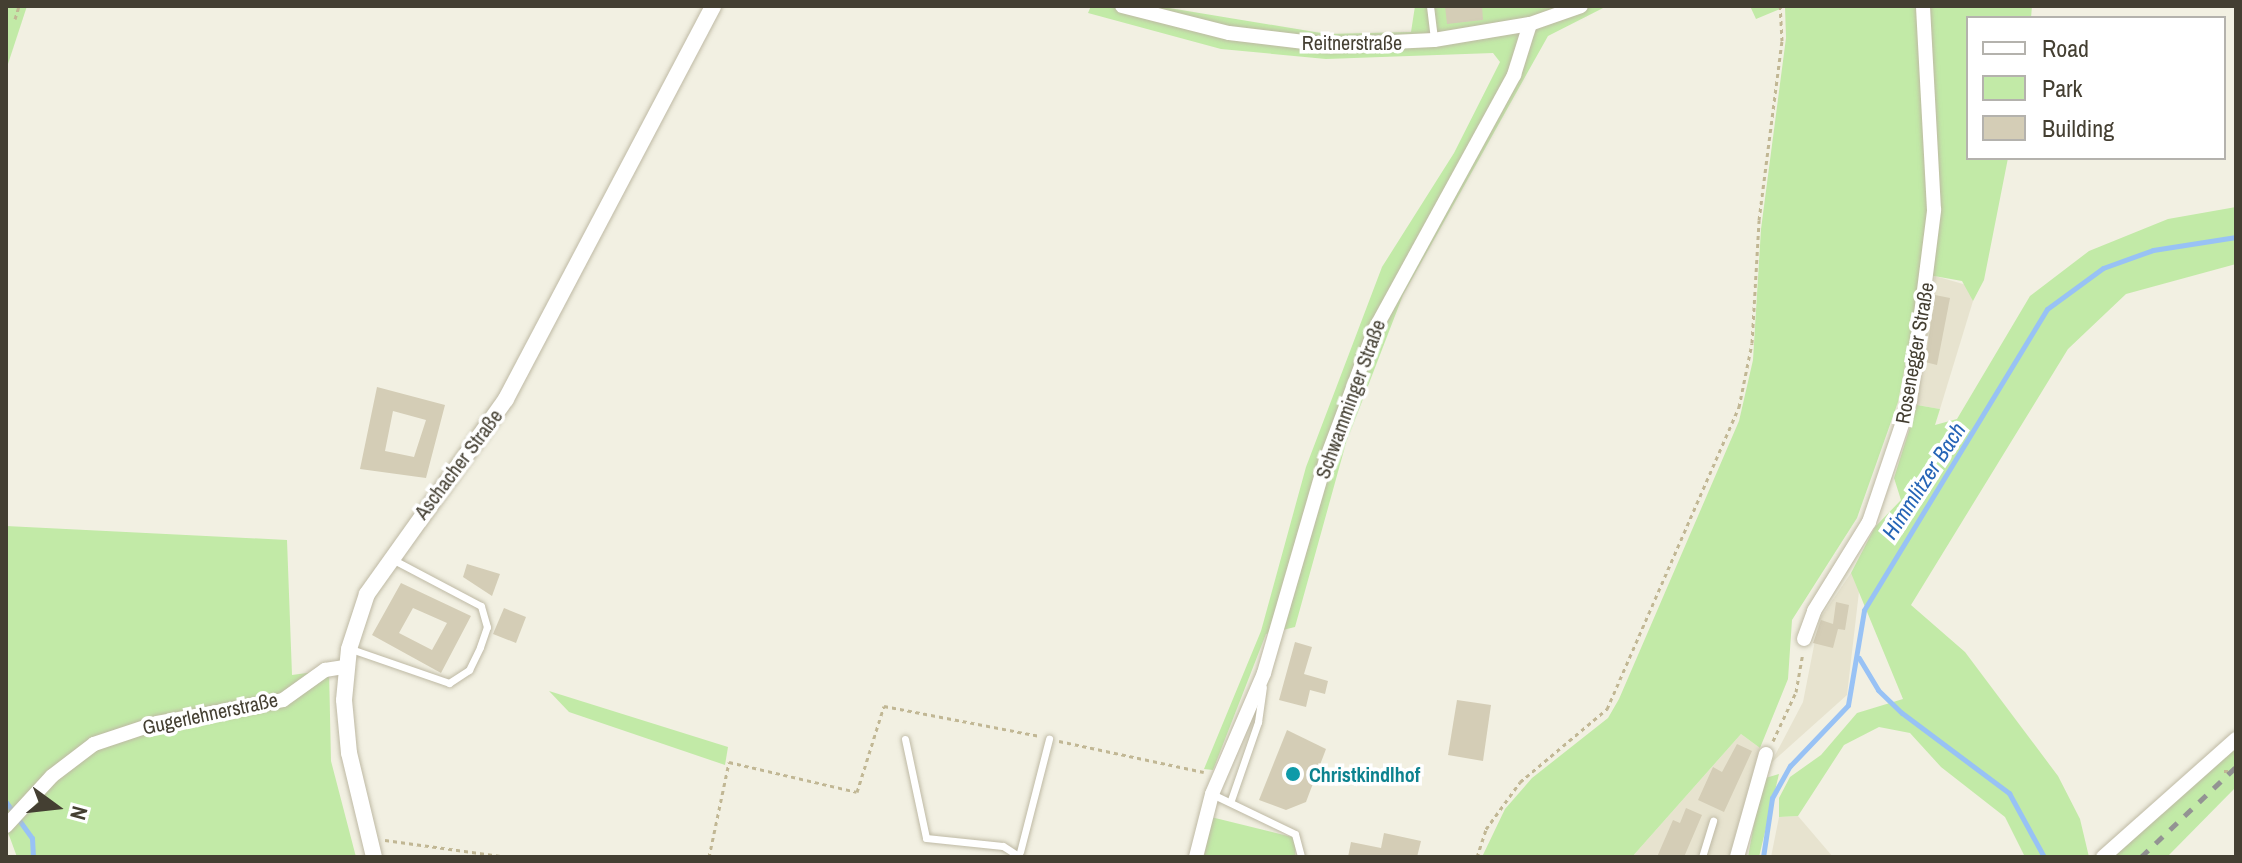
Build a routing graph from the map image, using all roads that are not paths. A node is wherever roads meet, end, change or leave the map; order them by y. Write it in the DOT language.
graph roads {
  1 [pos="713,6"];
  2 [pos="1122,6"];
  3 [pos="1430,6"];
  4 [pos="1581,6"];
  5 [pos="1923,6"];
  6 [pos="1530,24"];
  7 [pos="1434,40"];
  8 [pos="388,556"];
  9 [pos="1804,639"];
  10 [pos="349,649"];
  11 [pos="345,667"];
  12 [pos="1264,673"];
  13 [pos="905,739"];
  14 [pos="1049,739"];
  15 [pos="2236,739"];
  16 [pos="1766,754"];
  17 [pos="1212,794"];
  18 [pos="1231,800"];
  19 [pos="1713,821"];
  20 [pos="7,825"];
  21 [pos="373,850"];
  22 [pos="1020,854"];
  23 [pos="1196,857"];
  24 [pos="1301,857"];
  25 [pos="1702,857"];
  26 [pos="1737,857"];
  27 [pos="2103,857"];
  1 -- 8 [label="street, Aschacher Straße"];
  2 -- 7 [label="street, Reitnerstraße"];
  3 -- 7 [label="lane"];
  4 -- 6 [label="street, Reitnerstraße"];
  5 -- 9 [label="street, Rosenegger Straße"];
  6 -- 7 [label="street, Reitnerstraße"];
  6 -- 12 [label="street, Schwamminger Straße"];
  8 -- 10 [label="street, Aschacher Straße"];
  8 -- 10 [label="lane"];
  10 -- 11 [label="street, Aschacher Straße"];
  11 -- 20 [label="street, Gugerlehnerstraße"];
  11 -- 21 [label="street, Aschacher Straße"];
  12 -- 17 [label="street, Schwamminger Straße"];
  12 -- 18 [label="lane"];
  13 -- 22 [label="lane"];
  14 -- 22 [label="lane"];
  15 -- 27 [label="street"];
  16 -- 26 [label="street"];
  17 -- 18 [label="lane"];
  17 -- 23 [label="street, Schwamminger Straße"];
  18 -- 24 [label="lane"];
  19 -- 25 [label="lane"];
}
